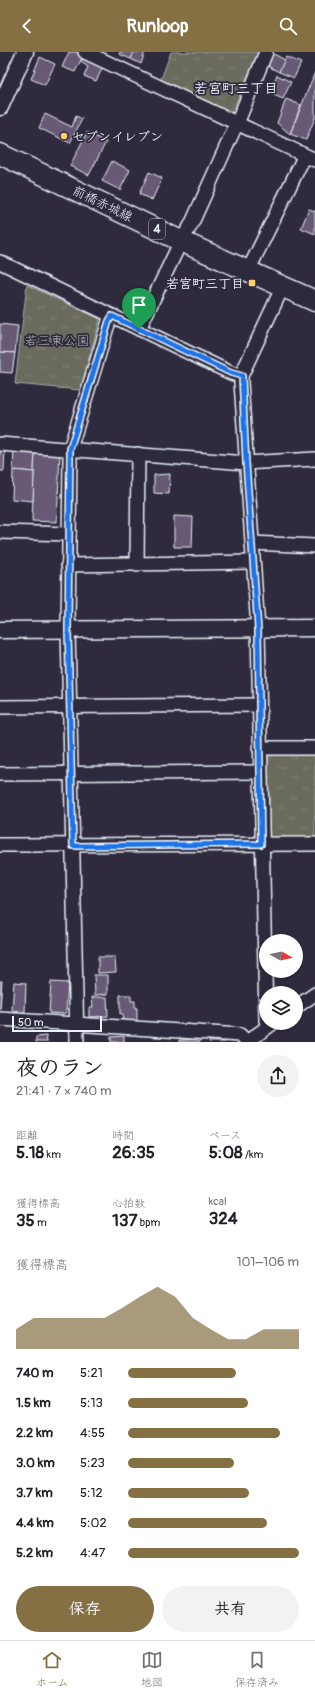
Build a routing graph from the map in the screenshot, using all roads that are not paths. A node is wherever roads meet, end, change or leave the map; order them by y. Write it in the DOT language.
graph roads {
  1 [pos="25,52"];
  2 [pos="85,52"];
  3 [pos="266,52"];
  4 [pos="0,107"];
  5 [pos="236,124"];
  6 [pos="0,154"];
  7 [pos="311,159"];
  8 [pos="181,241"];
  9 [pos="0,262"];
  10 [pos="248,271"];
  11 [pos="283,286"];
  12 [pos="315,301"];
  13 [pos="112,316"];
  14 [pos="139,329"];
  15 [pos="242,376"];
  16 [pos="0,444"];
  17 [pos="70,449"];
  18 [pos="138,454"];
  19 [pos="315,459"];
  20 [pos="246,463"];
  21 [pos="0,532"];
  22 [pos="69,534"];
  23 [pos="252,543"];
  24 [pos="315,546"];
  25 [pos="253,562"];
  26 [pos="68,565"];
  27 [pos="137,565"];
  28 [pos="315,628"];
  29 [pos="68,629"];
  30 [pos="258,629"];
  31 [pos="0,630"];
  32 [pos="259,705"];
  33 [pos="69,706"];
  34 [pos="0,707"];
  35 [pos="260,748"];
  36 [pos="315,748"];
  37 [pos="260,772"];
  38 [pos="0,774"];
  39 [pos="71,775"];
  40 [pos="261,844"];
  41 [pos="315,844"];
  42 [pos="0,845"];
  43 [pos="73,846"];
  44 [pos="264,986"];
  45 [pos="315,994"];
  46 [pos="303,1002"];
  47 [pos="0,1019"];
  48 [pos="76,1024"];
  49 [pos="264,1030"];
  50 [pos="77,1042"];
  1 -- 4 [label="street"];
  2 -- 5 [label="street"];
  3 -- 5 [label="street"];
  5 -- 7 [label="street"];
  5 -- 8 [label="street"];
  6 -- 8 [label="main road, 前橋赤城線 / 4"];
  7 -- 10 [label="street"];
  8 -- 10 [label="main road, 前橋赤城線 / 4"];
  8 -- 14 [label="street"];
  9 -- 13 [label="street"];
  10 -- 11 [label="main road, 前橋赤城線 / 4"];
  11 -- 12 [label="main road, 前橋赤城線 / 4"];
  11 -- 15 [label="street"];
  13 -- 14 [label="street"];
  13 -- 17 [label="street"];
  14 -- 15 [label="street"];
  15 -- 20 [label="street"];
  16 -- 17 [label="street"];
  17 -- 18 [label="street"];
  17 -- 22 [label="street"];
  18 -- 20 [label="street"];
  18 -- 27 [label="street"];
  19 -- 20 [label="street"];
  20 -- 23 [label="street"];
  21 -- 22 [label="street"];
  22 -- 26 [label="street"];
  23 -- 24 [label="street"];
  23 -- 25 [label="street"];
  25 -- 27 [label="street"];
  25 -- 30 [label="street"];
  26 -- 27 [label="street"];
  26 -- 29 [label="street"];
  28 -- 30 [label="street"];
  29 -- 30 [label="street"];
  29 -- 31 [label="street"];
  29 -- 33 [label="street"];
  30 -- 32 [label="street"];
  32 -- 33 [label="street"];
  32 -- 35 [label="street"];
  33 -- 34 [label="street"];
  33 -- 39 [label="street"];
  35 -- 36 [label="street"];
  35 -- 37 [label="street"];
  37 -- 39 [label="street"];
  37 -- 40 [label="street"];
  38 -- 39 [label="street"];
  39 -- 43 [label="street"];
  40 -- 41 [label="street"];
  40 -- 43 [label="street"];
  40 -- 44 [label="street"];
  42 -- 43 [label="street"];
  43 -- 48 [label="street"];
  45 -- 46 [label="street"];
  47 -- 48 [label="street"];
  48 -- 49 [label="street"];
  48 -- 50 [label="street"];
}
